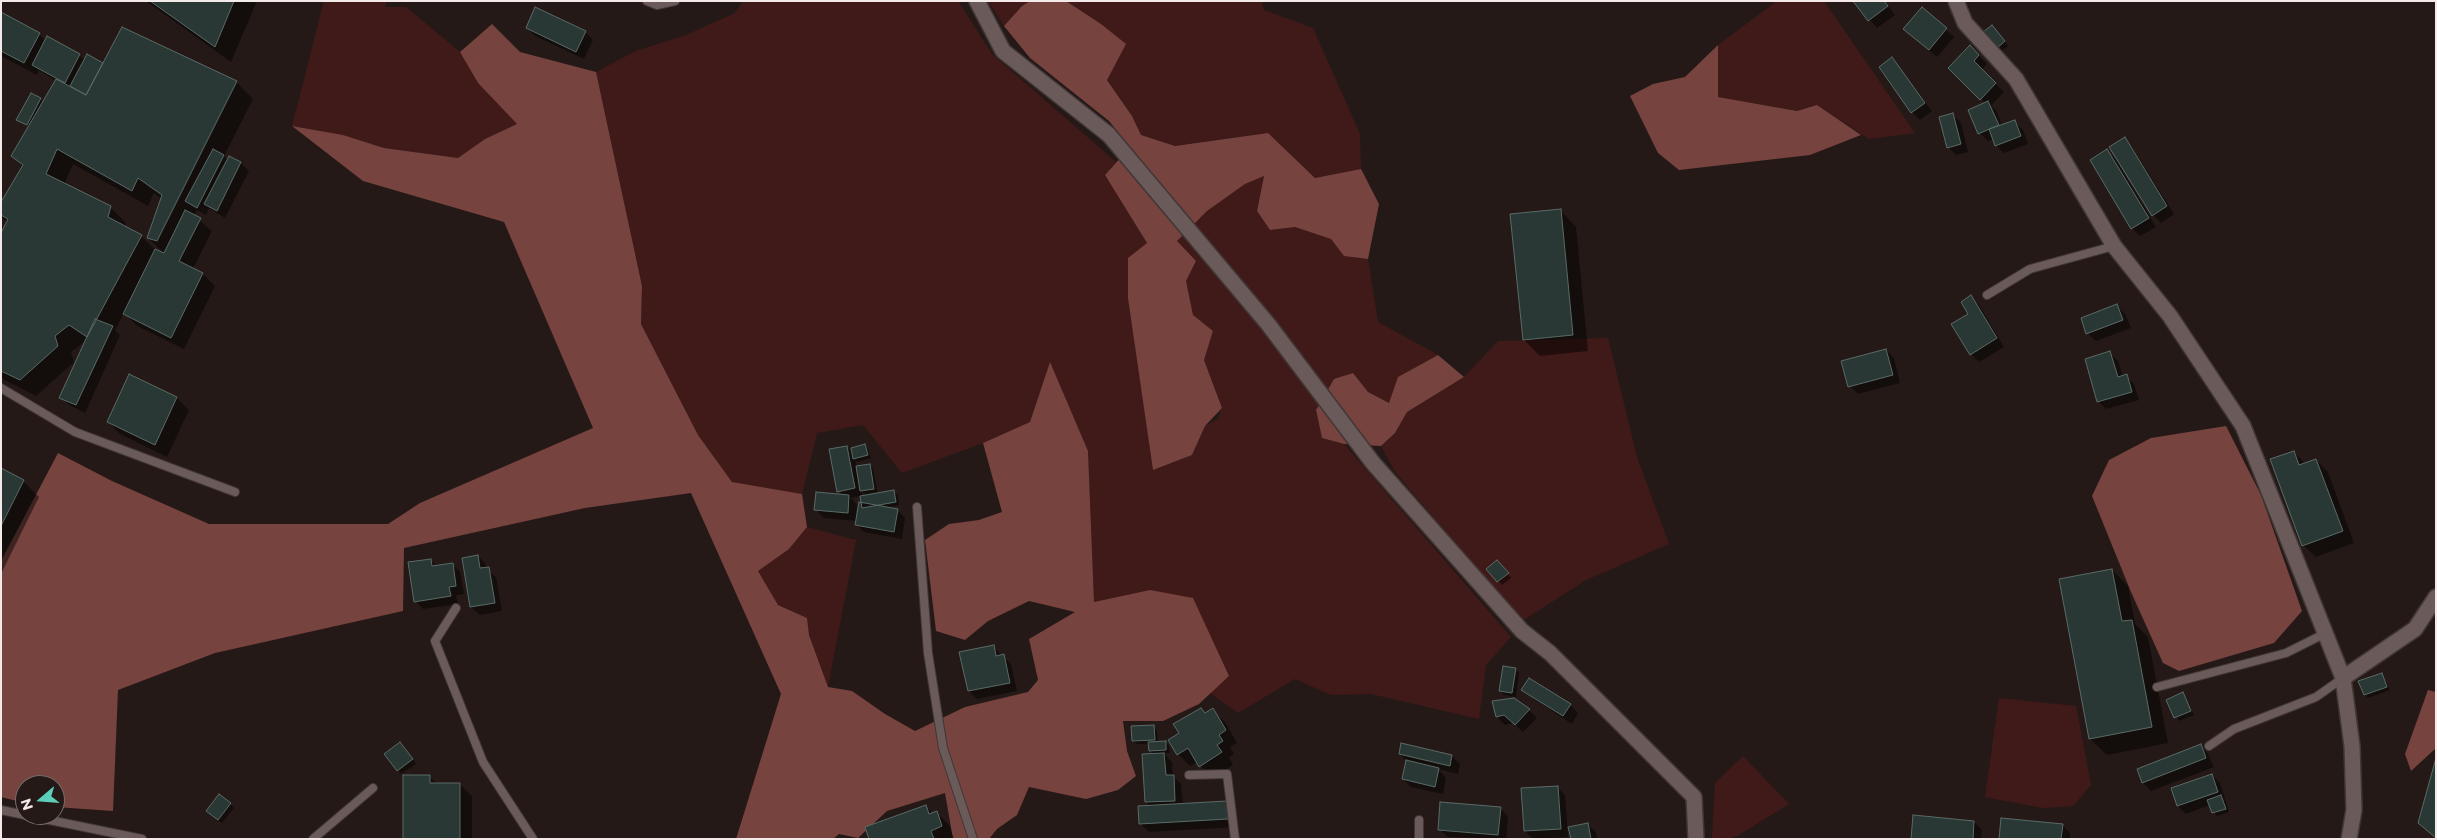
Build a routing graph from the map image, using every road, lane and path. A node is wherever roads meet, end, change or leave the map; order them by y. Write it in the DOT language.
graph roads {
  1 [pos="646,1"];
  2 [pos="675,1"];
  3 [pos="978,1"];
  4 [pos="1956,1"];
  5 [pos="2114,246"];
  6 [pos="1987,295"];
  7 [pos="1,388"];
  8 [pos="235,492"];
  9 [pos="917,507"];
  10 [pos="2436,597"];
  11 [pos="456,608"];
  12 [pos="2326,633"];
  13 [pos="2343,678"];
  14 [pos="2157,687"];
  15 [pos="2209,746"];
  16 [pos="1189,775"];
  17 [pos="373,788"];
  18 [pos="1,810"];
  19 [pos="15,813"];
  20 [pos="1419,820"];
  21 [pos="65,823"];
  22 [pos="142,839"];
  23 [pos="313,839"];
  24 [pos="532,839"];
  25 [pos="973,839"];
  26 [pos="1235,839"];
  27 [pos="1419,839"];
  28 [pos="1696,839"];
  29 [pos="2349,839"];
  1 -- 2 [label="lane"];
  3 -- 28 [label="street"];
  4 -- 5 [label="street"];
  5 -- 6 [label="lane"];
  5 -- 12 [label="street"];
  7 -- 8 [label="lane"];
  9 -- 25 [label="lane"];
  10 -- 13 [label="street"];
  11 -- 24 [label="lane"];
  12 -- 13 [label="street"];
  12 -- 14 [label="lane"];
  13 -- 15 [label="lane"];
  13 -- 29 [label="street"];
  16 -- 26 [label="lane"];
  17 -- 23 [label="lane"];
  18 -- 19 [label="lane"];
  20 -- 27 [label="lane"];
  21 -- 22 [label="lane"];
}
